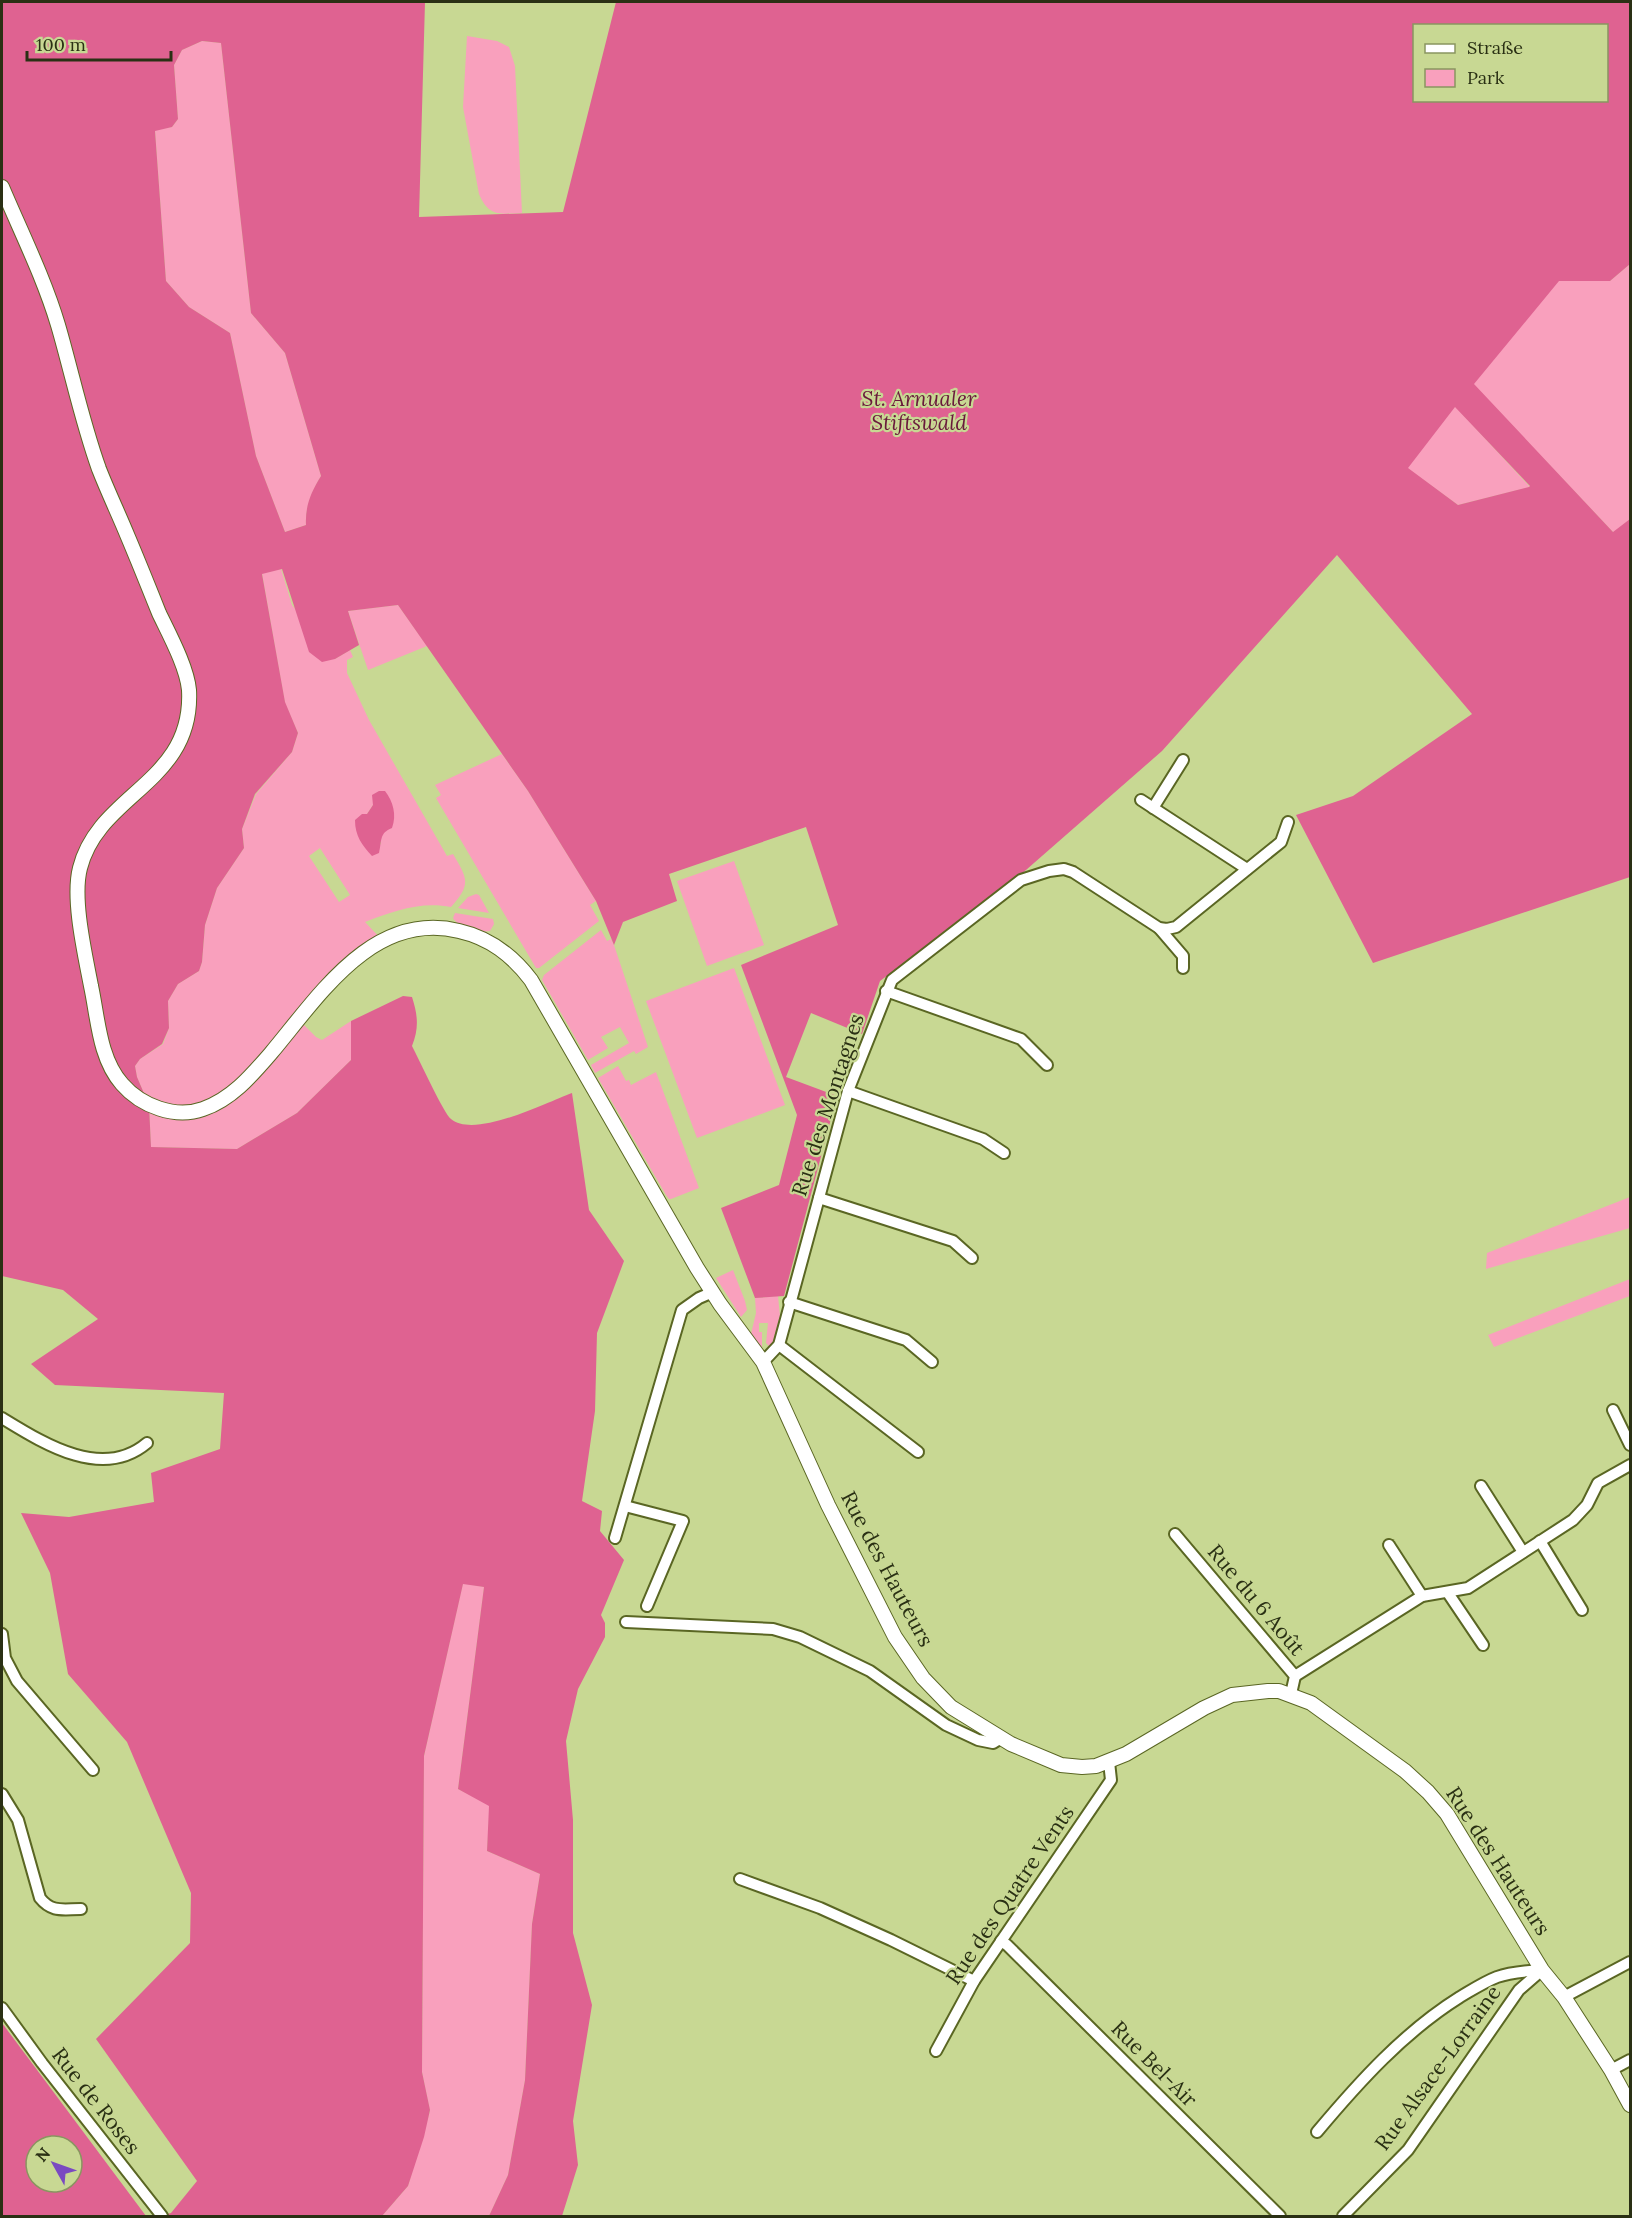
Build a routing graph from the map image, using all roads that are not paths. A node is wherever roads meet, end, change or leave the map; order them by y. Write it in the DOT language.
graph roads {
  1 [pos="2,187"];
  2 [pos="1183,760"];
  3 [pos="1141,800"];
  4 [pos="1153,808"];
  5 [pos="1288,822"];
  6 [pos="1247,869"];
  7 [pos="1159,928"];
  8 [pos="1183,968"];
  9 [pos="886,991"];
  10 [pos="1047,1065"];
  11 [pos="848,1091"];
  12 [pos="1005,1153"];
  13 [pos="819,1198"];
  14 [pos="972,1258"];
  15 [pos="716,1298"];
  16 [pos="789,1302"];
  17 [pos="779,1345"];
  18 [pos="763,1362"];
  19 [pos="932,1362"];
  20 [pos="1613,1410"];
  21 [pos="2,1418"];
  22 [pos="147,1443"];
  23 [pos="1630,1445"];
  24 [pos="918,1452"];
  25 [pos="1630,1466"];
  26 [pos="1481,1486"];
  27 [pos="625,1506"];
  28 [pos="1175,1534"];
  29 [pos="615,1538"];
  30 [pos="1540,1541"];
  31 [pos="1389,1545"];
  32 [pos="1523,1552"];
  33 [pos="1448,1593"];
  34 [pos="1422,1596"];
  35 [pos="647,1606"];
  36 [pos="1582,1610"];
  37 [pos="626,1622"];
  38 [pos="2,1634"];
  39 [pos="1483,1645"];
  40 [pos="1295,1676"];
  41 [pos="1291,1694"];
  42 [pos="1001,1738"];
  43 [pos="1109,1762"];
  44 [pos="93,1770"];
  45 [pos="2,1794"];
  46 [pos="740,1879"];
  47 [pos="81,1909"];
  48 [pos="1001,1941"];
  49 [pos="1630,1962"];
  50 [pos="1542,1970"];
  51 [pos="974,1982"];
  52 [pos="1564,1997"];
  53 [pos="2,2008"];
  54 [pos="936,2051"];
  55 [pos="1630,2060"];
  56 [pos="1611,2070"];
  57 [pos="1629,2098"];
  58 [pos="1317,2132"];
  59 [pos="162,2217"];
  60 [pos="1280,2217"];
  61 [pos="1343,2217"];
  1 -- 15 [label="street, Rue des Hauteurs"];
  2 -- 4 [label="street"];
  3 -- 4 [label="street"];
  4 -- 6 [label="street"];
  5 -- 6 [label="street"];
  6 -- 7 [label="street"];
  7 -- 8 [label="street"];
  7 -- 9 [label="street, Rue des Montagnes"];
  9 -- 10 [label="street"];
  9 -- 11 [label="street, Rue des Montagnes"];
  11 -- 12 [label="street"];
  11 -- 13 [label="street, Rue des Montagnes"];
  13 -- 14 [label="street"];
  13 -- 16 [label="street, Rue des Montagnes"];
  15 -- 18 [label="street, Rue des Hauteurs"];
  15 -- 27 [label="street"];
  16 -- 17 [label="street, Rue des Montagnes"];
  16 -- 19 [label="street"];
  17 -- 18 [label="street"];
  17 -- 24 [label="street"];
  18 -- 42 [label="street, Rue des Hauteurs"];
  20 -- 23 [label="street"];
  21 -- 22 [label="street"];
  25 -- 30 [label="street"];
  26 -- 32 [label="street"];
  27 -- 29 [label="street"];
  27 -- 35 [label="street"];
  28 -- 40 [label="street, Rue du 6 Août"];
  30 -- 32 [label="street"];
  30 -- 36 [label="street"];
  31 -- 34 [label="street"];
  32 -- 33 [label="street"];
  33 -- 34 [label="street"];
  33 -- 39 [label="street"];
  34 -- 40 [label="street"];
  37 -- 42 [label="street"];
  38 -- 44 [label="street"];
  40 -- 41 [label="street, Rue du 6 Août"];
  41 -- 43 [label="street, Rue des Hauteurs"];
  41 -- 50 [label="street, Rue des Hauteurs"];
  42 -- 43 [label="street, Rue des Hauteurs"];
  43 -- 48 [label="street, Rue des Quatre Vents"];
  45 -- 47 [label="street"];
  46 -- 51 [label="street"];
  48 -- 51 [label="street, Rue des Quatre Vents"];
  48 -- 60 [label="street, Rue Bel-Air"];
  49 -- 52 [label="street"];
  50 -- 52 [label="street, Rue des Hauteurs"];
  50 -- 58 [label="street"];
  50 -- 61 [label="street, Rue Alsace-Lorraine"];
  51 -- 54 [label="street, Rue des Quatre Vents"];
  52 -- 56 [label="street, Rue des Hauteurs"];
  53 -- 59 [label="street, Rue de Roses"];
  55 -- 56 [label="street"];
  56 -- 57 [label="street, Rue des Hauteurs"];
}
